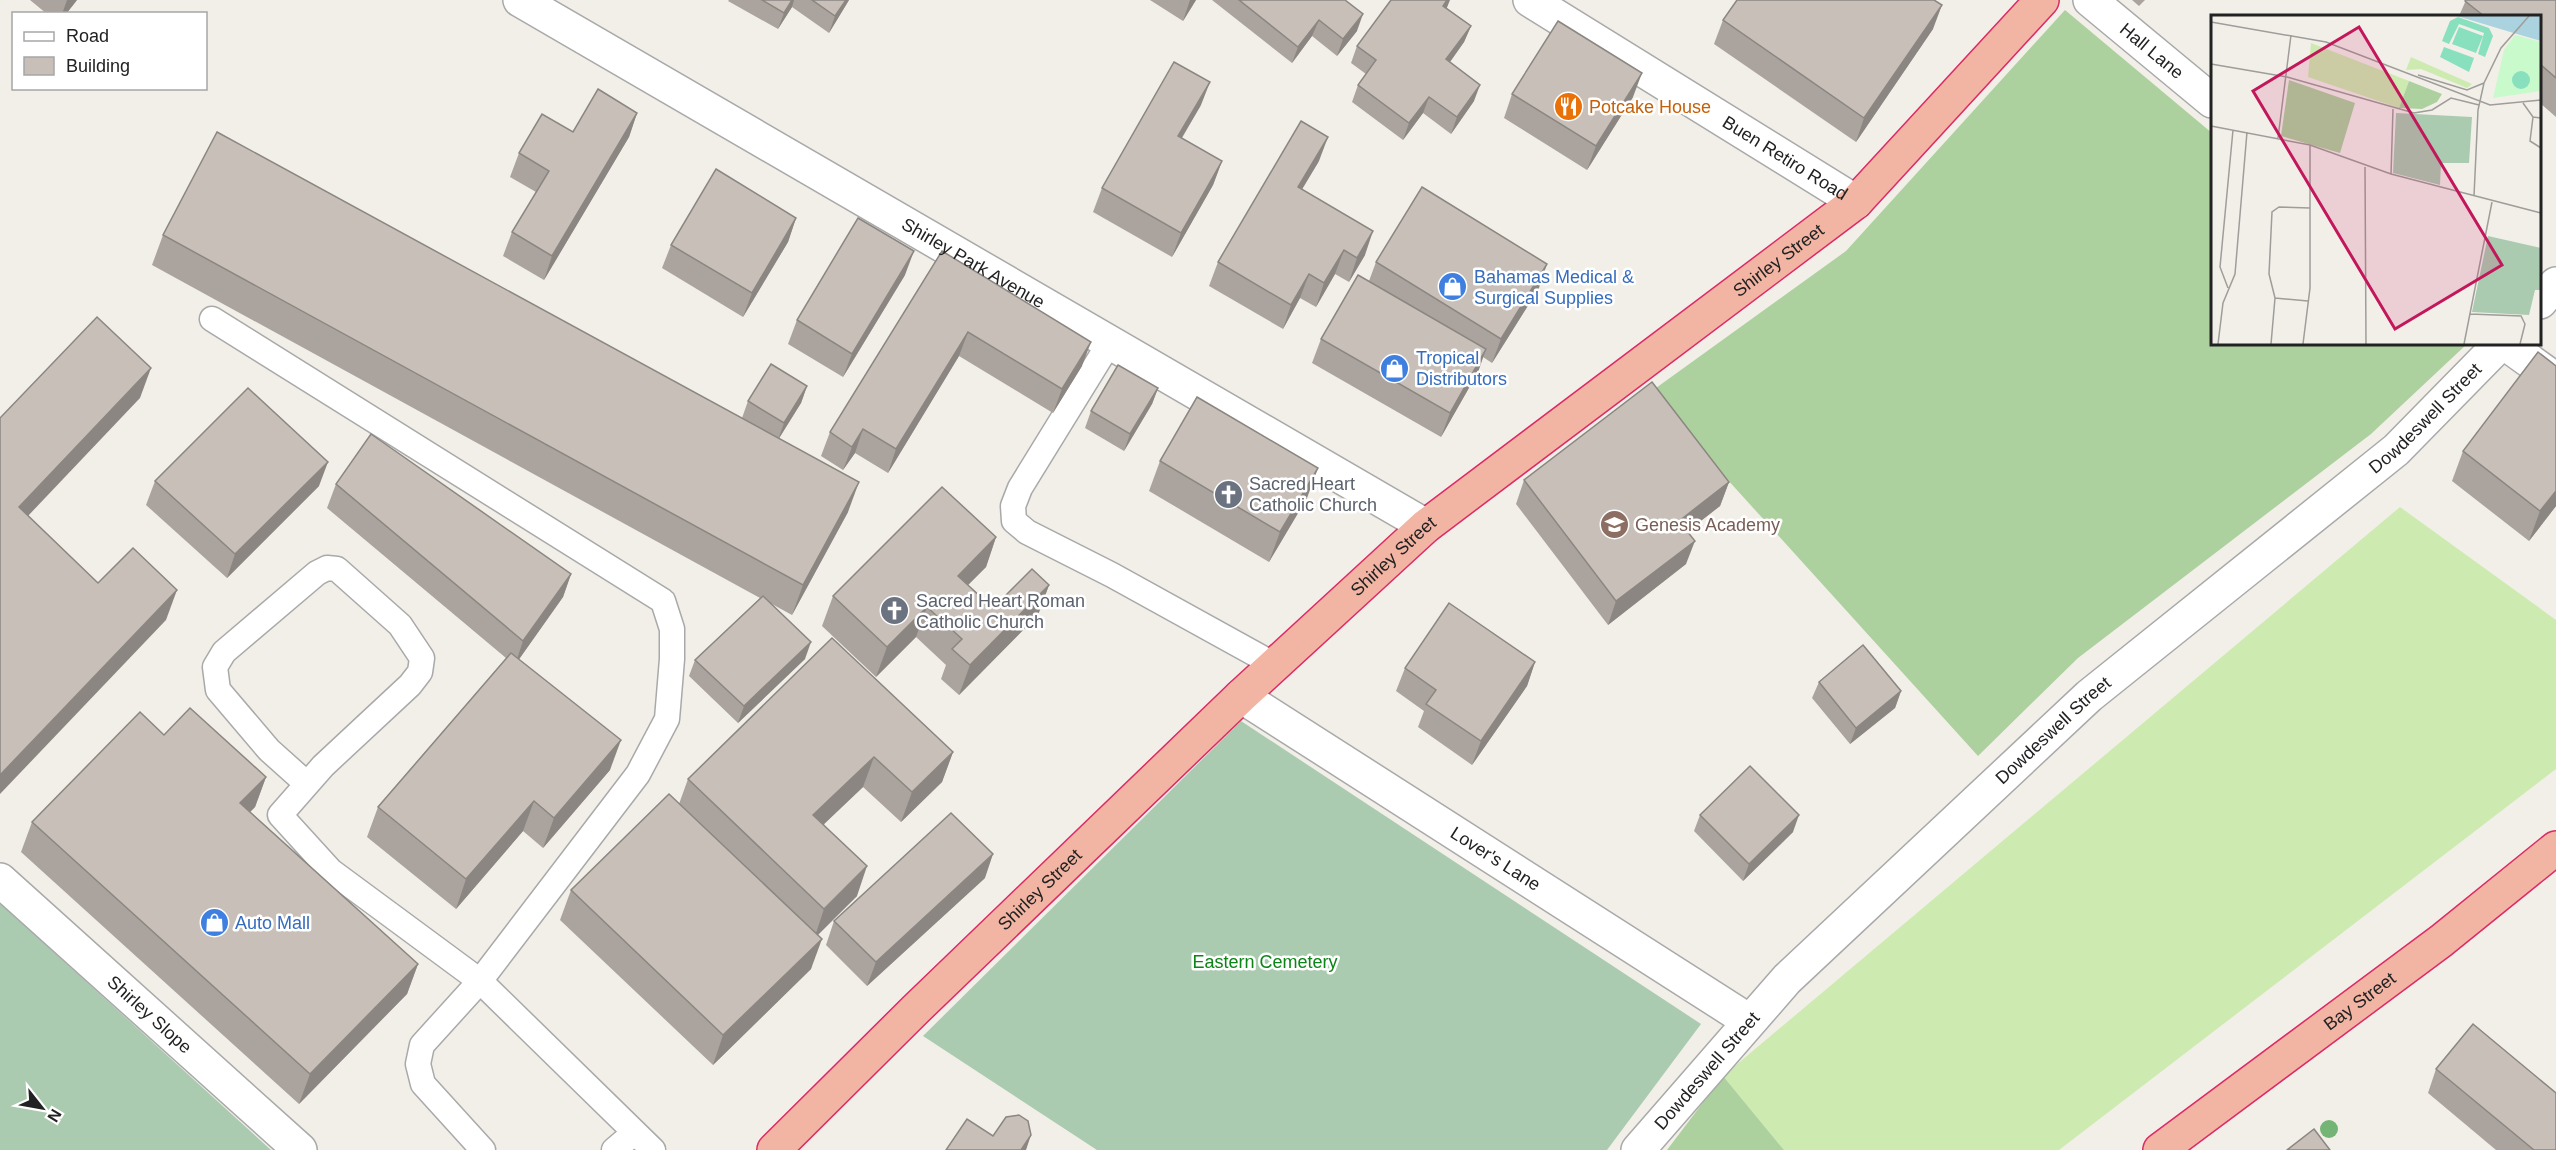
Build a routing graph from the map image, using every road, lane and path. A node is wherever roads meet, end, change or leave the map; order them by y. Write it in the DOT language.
graph roads {
  1 [pos="520,0"];
  2 [pos="1530,0"];
  3 [pos="2042,0"];
  4 [pos="2090,0"];
  5 [pos="2211,100"];
  6 [pos="1856,202"];
  7 [pos="2556,284"];
  8 [pos="2541,301"];
  9 [pos="212,319"];
  10 [pos="1110,342"];
  11 [pos="2499,345"];
  12 [pos="2507,345"];
  13 [pos="2556,380"];
  14 [pos="1426,526"];
  15 [pos="1275,665"];
  16 [pos="1241,696"];
  17 [pos="307,784"];
  18 [pos="2556,848"];
  19 [pos="0,880"];
  20 [pos="480,981"];
  21 [pos="1749,1021"];
  22 [pos="634,1133"];
  23 [pos="300,1150"];
  24 [pos="483,1150"];
  25 [pos="614,1150"];
  26 [pos="653,1150"];
  27 [pos="774,1150"];
  28 [pos="1638,1150"];
  29 [pos="2160,1150"];
  1 -- 10 [label="street, Shirley Park Avenue"];
  2 -- 6 [label="street, Buen Retiro Road"];
  3 -- 6 [label="highway, Shirley Street"];
  4 -- 5 [label="street, Hall Lane"];
  6 -- 14 [label="highway, Shirley Street"];
  7 -- 8 [label="street"];
  9 -- 20 [label="lane"];
  10 -- 14 [label="street, Shirley Park Avenue"];
  10 -- 15 [label="lane"];
  11 -- 21 [label="street, Dowdeswell Street"];
  12 -- 13 [label="street"];
  14 -- 15 [label="highway, Shirley Street"];
  15 -- 16 [label="highway, Shirley Street"];
  16 -- 21 [label="street, Lover's Lane"];
  16 -- 27 [label="highway, Shirley Street"];
  17 -- 17 [label="lane"];
  17 -- 20 [label="lane"];
  18 -- 29 [label="highway, Bay Street"];
  19 -- 23 [label="street, Shirley Slope"];
  20 -- 22 [label="lane"];
  20 -- 24 [label="lane"];
  21 -- 28 [label="street, Dowdeswell Street"];
  22 -- 25 [label="lane"];
  22 -- 26 [label="lane"];
}
